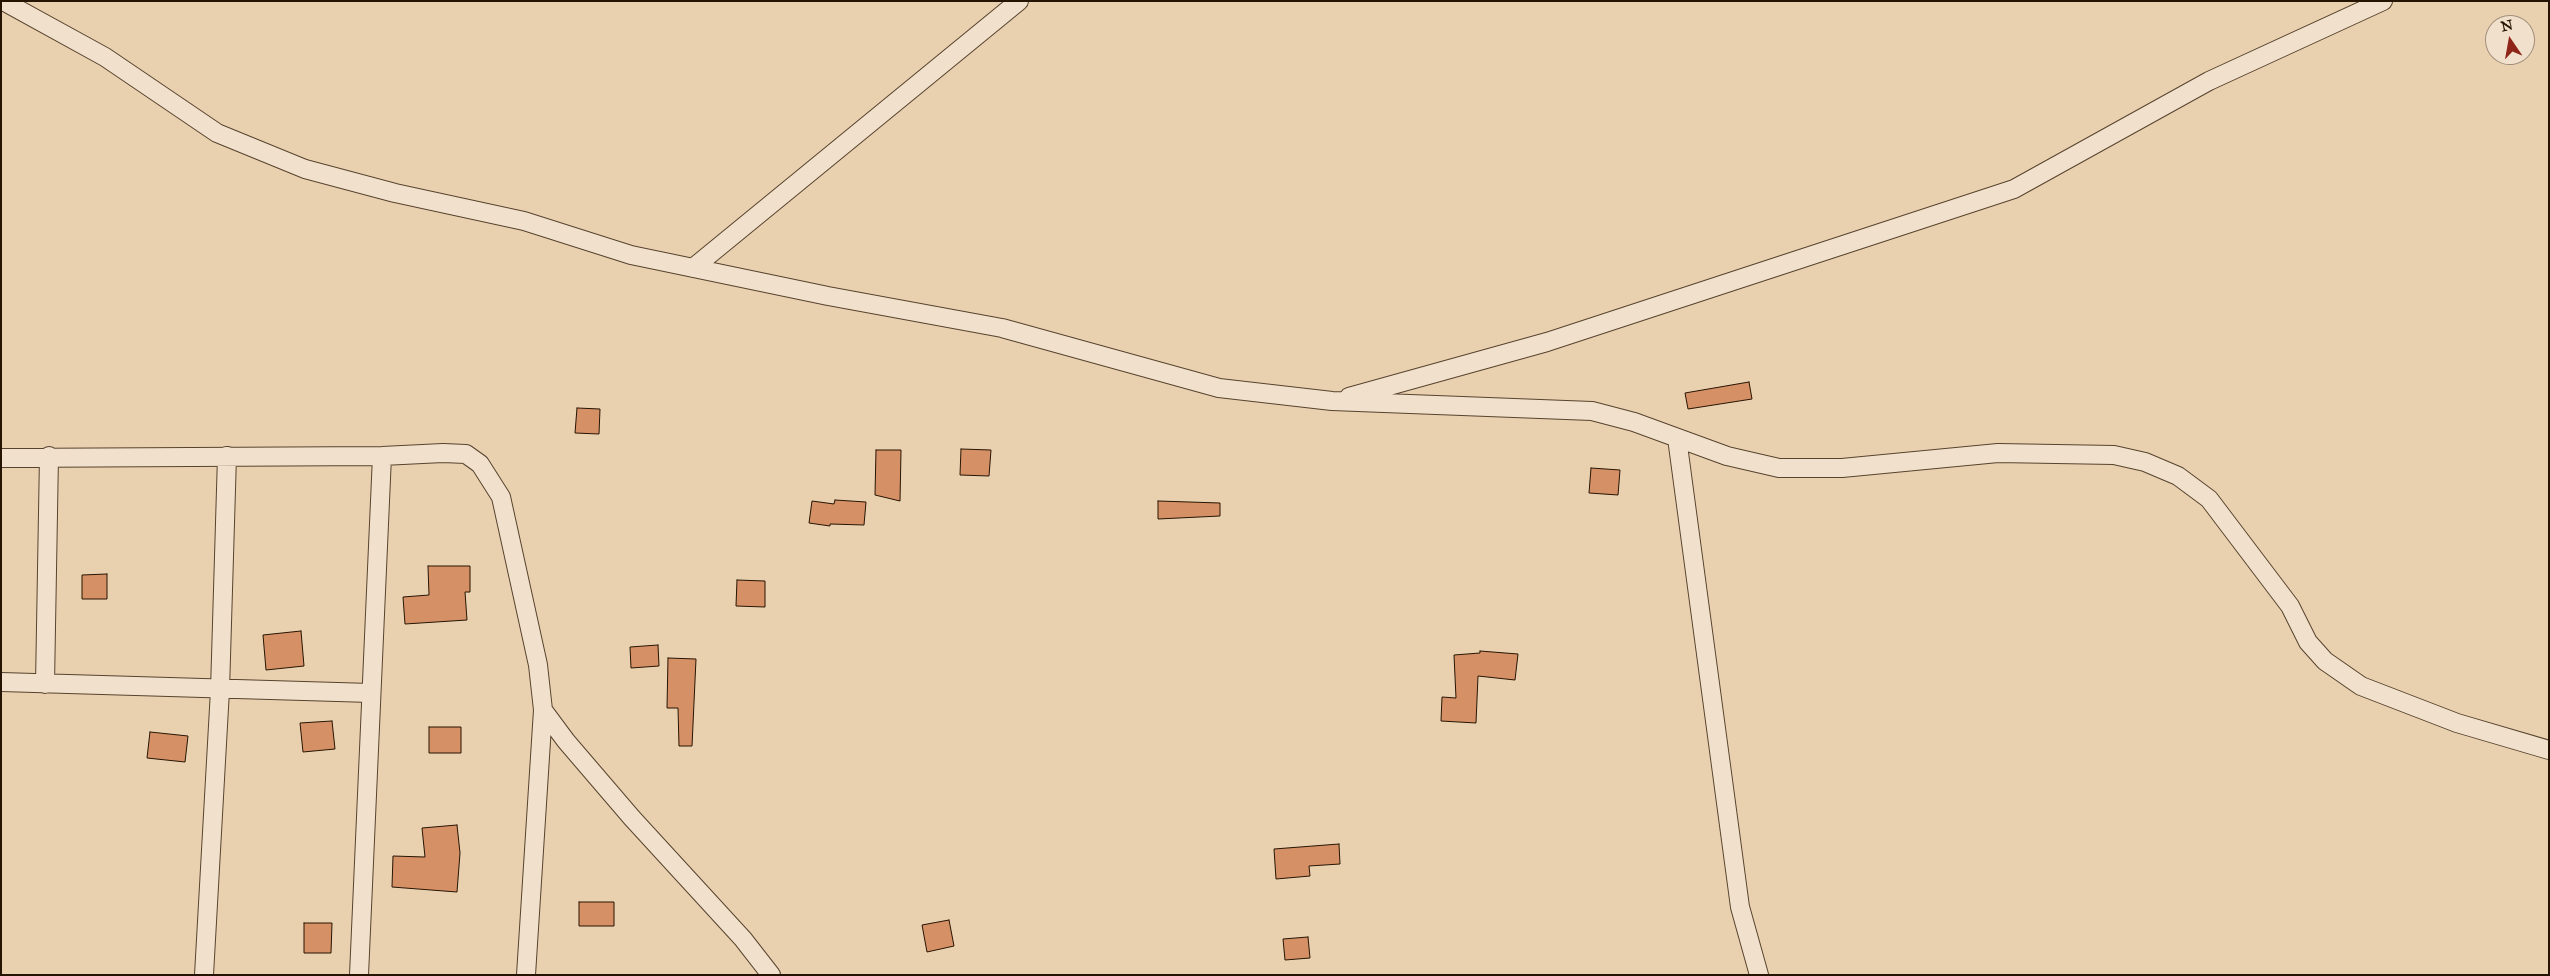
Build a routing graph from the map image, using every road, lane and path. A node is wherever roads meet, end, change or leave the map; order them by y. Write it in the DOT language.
graph roads {
  1 [pos="3,1"];
  2 [pos="1020,1"];
  3 [pos="2383,1"];
  4 [pos="693,268"];
  5 [pos="1332,402"];
  6 [pos="1677,438"];
  7 [pos="49,456"];
  8 [pos="227,456"];
  9 [pos="382,456"];
  10 [pos="1,458"];
  11 [pos="1,682"];
  12 [pos="45,684"];
  13 [pos="220,690"];
  14 [pos="371,693"];
  15 [pos="543,710"];
  16 [pos="2549,750"];
  17 [pos="204,975"];
  18 [pos="359,975"];
  19 [pos="526,975"];
  20 [pos="772,975"];
  21 [pos="1759,975"];
  1 -- 4 [label="street"];
  2 -- 4 [label="street"];
  3 -- 5 [label="street"];
  4 -- 5 [label="street"];
  5 -- 6 [label="street"];
  6 -- 16 [label="street"];
  6 -- 21 [label="street"];
  7 -- 8 [label="street"];
  7 -- 10 [label="street"];
  7 -- 12 [label="street"];
  8 -- 9 [label="street"];
  8 -- 13 [label="street"];
  9 -- 14 [label="street"];
  9 -- 15 [label="street"];
  11 -- 12 [label="street"];
  12 -- 13 [label="street"];
  13 -- 14 [label="street"];
  13 -- 17 [label="street"];
  14 -- 18 [label="street"];
  15 -- 19 [label="street"];
  15 -- 20 [label="street"];
}
